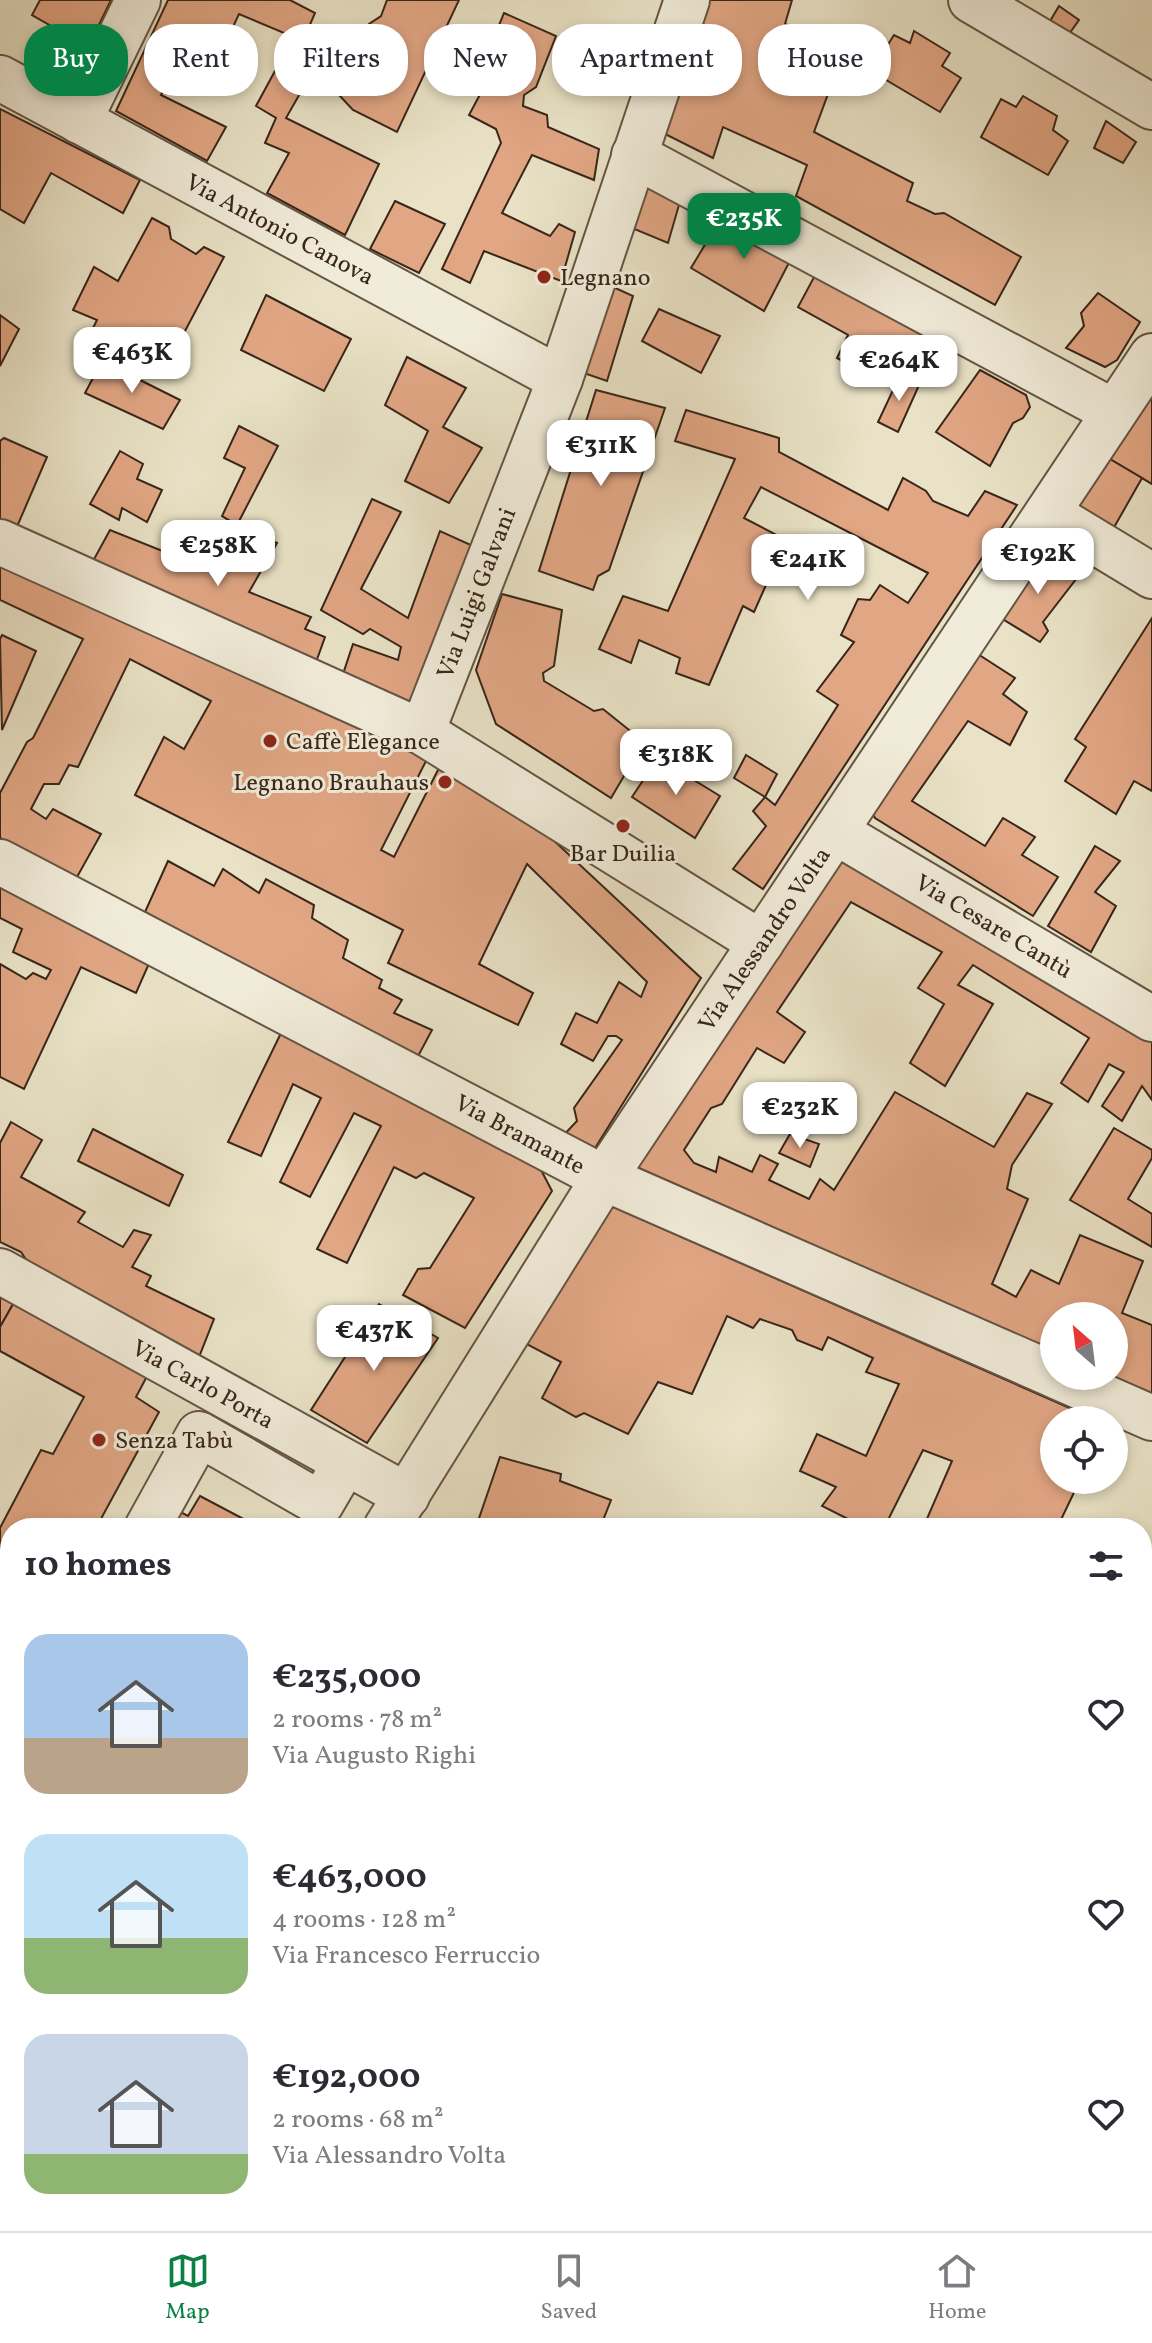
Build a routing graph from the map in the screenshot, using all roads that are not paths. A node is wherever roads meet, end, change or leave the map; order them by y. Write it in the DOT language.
graph roads {
  1 [pos="138,0"];
  2 [pos="687,0"];
  3 [pos="971,0"];
  4 [pos="0,78"];
  5 [pos="1152,107"];
  6 [pos="79,121"];
  7 [pos="634,155"];
  8 [pos="1152,356"];
  9 [pos="560,379"];
  10 [pos="1114,412"];
  11 [pos="1048,513"];
  12 [pos="0,542"];
  13 [pos="1152,576"];
  14 [pos="422,732"];
  15 [pos="836,832"];
  16 [pos="0,862"];
  17 [pos="761,943"];
  18 [pos="1152,1019"];
  19 [pos="604,1178"];
  20 [pos="0,1271"];
  21 [pos="1040,1369"];
  22 [pos="1087,1390"];
  23 [pos="1152,1418"];
  24 [pos="345,1463"];
  25 [pos="396,1512"];
  26 [pos="153,1518"];
  1 -- 6 [label="street"];
  2 -- 7 [label="street, Via Luigi Galvani"];
  3 -- 5 [label="street"];
  4 -- 6 [label="street, Via Antonio Canova"];
  6 -- 9 [label="street, Via Antonio Canova"];
  7 -- 9 [label="street, Via Luigi Galvani"];
  7 -- 10 [label="street"];
  8 -- 10 [label="street, Via Alessandro Volta"];
  9 -- 14 [label="street, Via Luigi Galvani"];
  10 -- 11 [label="street, Via Alessandro Volta"];
  11 -- 13 [label="street"];
  11 -- 15 [label="street, Via Alessandro Volta"];
  12 -- 14 [label="street"];
  14 -- 17 [label="street"];
  15 -- 17 [label="street, Via Alessandro Volta"];
  15 -- 18 [label="street, Via Cesare Cantù"];
  16 -- 19 [label="street, Via Bramante"];
  17 -- 19 [label="street, Via Alessandro Volta"];
  19 -- 21 [label="street, Via Bramante"];
  19 -- 25 [label="street, Via Alessandro Volta"];
  20 -- 24 [label="street, Via Carlo Porta"];
  22 -- 23 [label="street, Via Bramante"];
  24 -- 25 [label="street, Via Carlo Porta"];
  24 -- 26 [label="street"];
}
